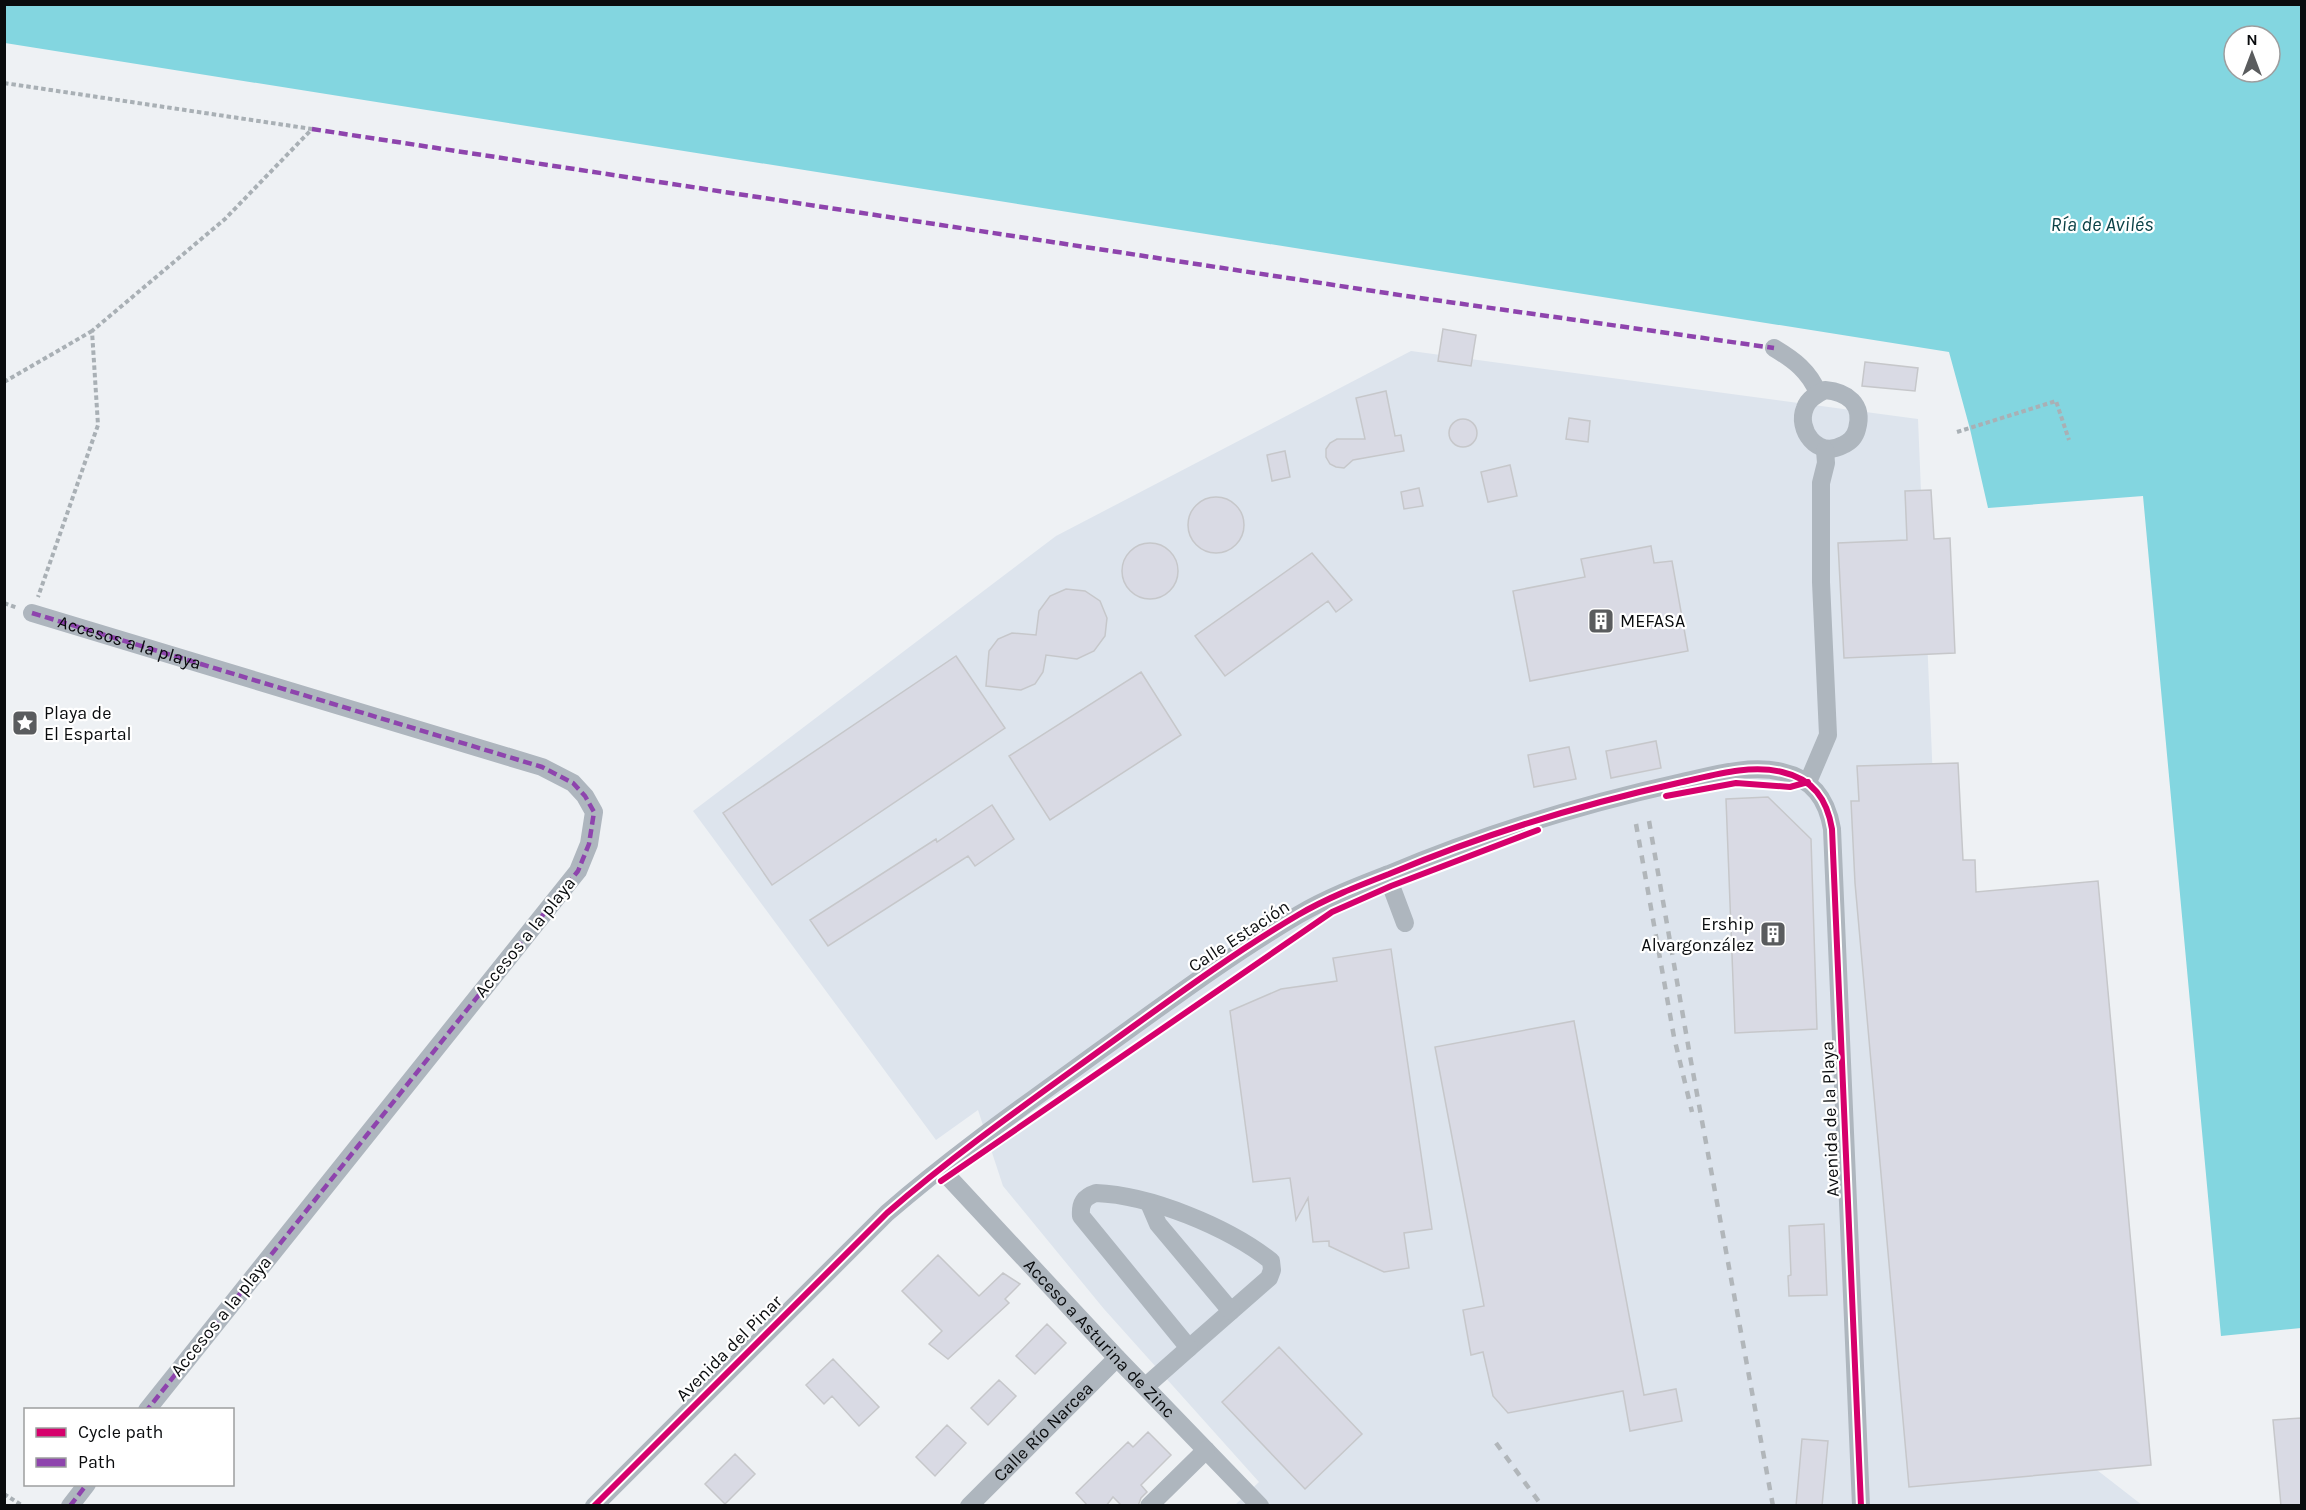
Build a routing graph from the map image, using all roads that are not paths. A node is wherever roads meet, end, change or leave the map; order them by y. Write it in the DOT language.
graph roads {
  1 [pos="1774,348"];
  2 [pos="1818,393"];
  3 [pos="1825,450"];
  4 [pos="32,613"];
  5 [pos="1808,782"];
  6 [pos="1387,875"];
  7 [pos="1405,923"];
  8 [pos="941,1169"];
  9 [pos="1149,1203"];
  10 [pos="886,1213"];
  11 [pos="1231,1311"];
  12 [pos="1189,1348"];
  13 [pos="1117,1358"];
  14 [pos="1146,1386"];
  15 [pos="149,1408"];
  16 [pos="1206,1450"];
  17 [pos="86,1486"];
  18 [pos="70,1506"];
  19 [pos="594,1506"];
  20 [pos="969,1506"];
  21 [pos="1149,1506"];
  22 [pos="1260,1506"];
  23 [pos="1862,1506"];
  1 -- 2 [label="street"];
  2 -- 3 [label="street"];
  2 -- 3 [label="street"];
  3 -- 5 [label="street"];
  4 -- 15 [label="street, Accesos a la playa"];
  5 -- 6 [label="street, Calle Estación"];
  5 -- 23 [label="street, Avenida de la Playa"];
  6 -- 7 [label="street"];
  6 -- 8 [label="street, Calle Estación"];
  8 -- 10 [label="street, Calle Estación"];
  8 -- 13 [label="street, Acceso a Asturina de Zinc"];
  9 -- 11 [label="street"];
  9 -- 11 [label="street"];
  9 -- 12 [label="street"];
  10 -- 19 [label="street, Avenida del Pinar"];
  11 -- 12 [label="street"];
  12 -- 14 [label="street"];
  13 -- 14 [label="street, Acceso a Asturina de Zinc"];
  13 -- 20 [label="street, Calle Río Narcea"];
  14 -- 16 [label="street, Acceso a Asturina de Zinc"];
  16 -- 21 [label="street"];
  16 -- 22 [label="street, Acceso a Asturina de Zinc"];
  17 -- 18 [label="street"];
}
